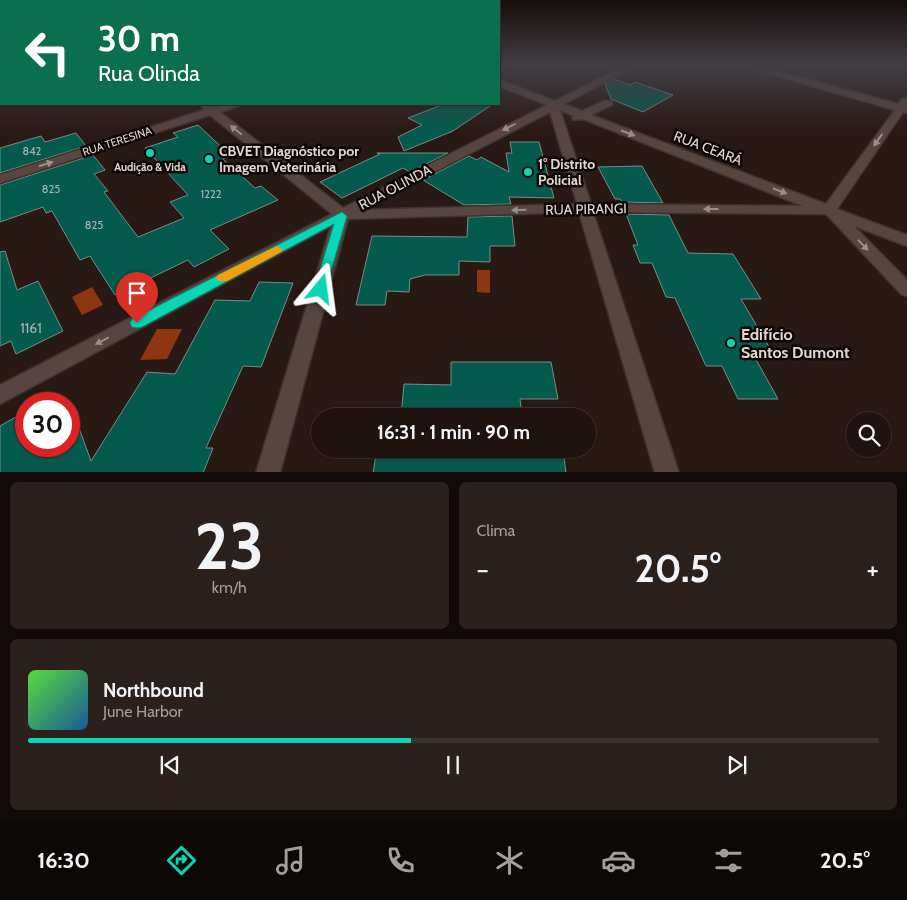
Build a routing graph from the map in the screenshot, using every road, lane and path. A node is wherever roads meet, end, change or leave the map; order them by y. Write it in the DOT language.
graph roads {
  1 [pos="509,87"];
  2 [pos="588,87"];
  3 [pos="830,87"];
  4 [pos="608,102"];
  5 [pos="225,105"];
  6 [pos="552,105"];
  7 [pos="905,106"];
  8 [pos="207,107"];
  9 [pos="583,116"];
  10 [pos="561,131"];
  11 [pos="0,179"];
  12 [pos="585,208"];
  13 [pos="829,210"];
  14 [pos="342,216"];
  15 [pos="907,241"];
  16 [pos="907,290"];
  17 [pos="0,395"];
  18 [pos="268,472"];
  19 [pos="667,472"];
  1 -- 6 [label="street, RUA CEARÁ"];
  2 -- 6 [label="street, RUA OLINDA"];
  3 -- 7 [label="street"];
  4 -- 9 [label="street"];
  5 -- 8 [label="street, RUA TERESINA"];
  6 -- 9 [label="street, RUA CEARÁ"];
  6 -- 10 [label="street"];
  6 -- 14 [label="street, RUA OLINDA, one-way"];
  7 -- 13 [label="street, one-way"];
  11 -- 8 [label="street, RUA TERESINA, one-way"];
  14 -- 8 [label="street, one-way"];
  9 -- 10 [label="street"];
  9 -- 13 [label="street, RUA CEARÁ, one-way"];
  10 -- 12 [label="street"];
  13 -- 12 [label="street, RUA PIRANGI, one-way"];
  12 -- 14 [label="street, RUA PIRANGI, one-way"];
  12 -- 19 [label="street"];
  13 -- 15 [label="street, RUA CEARÁ"];
  13 -- 16 [label="street, one-way"];
  14 -- 17 [label="street, RUA OLINDA, one-way"];
  14 -- 18 [label="street"];
}
